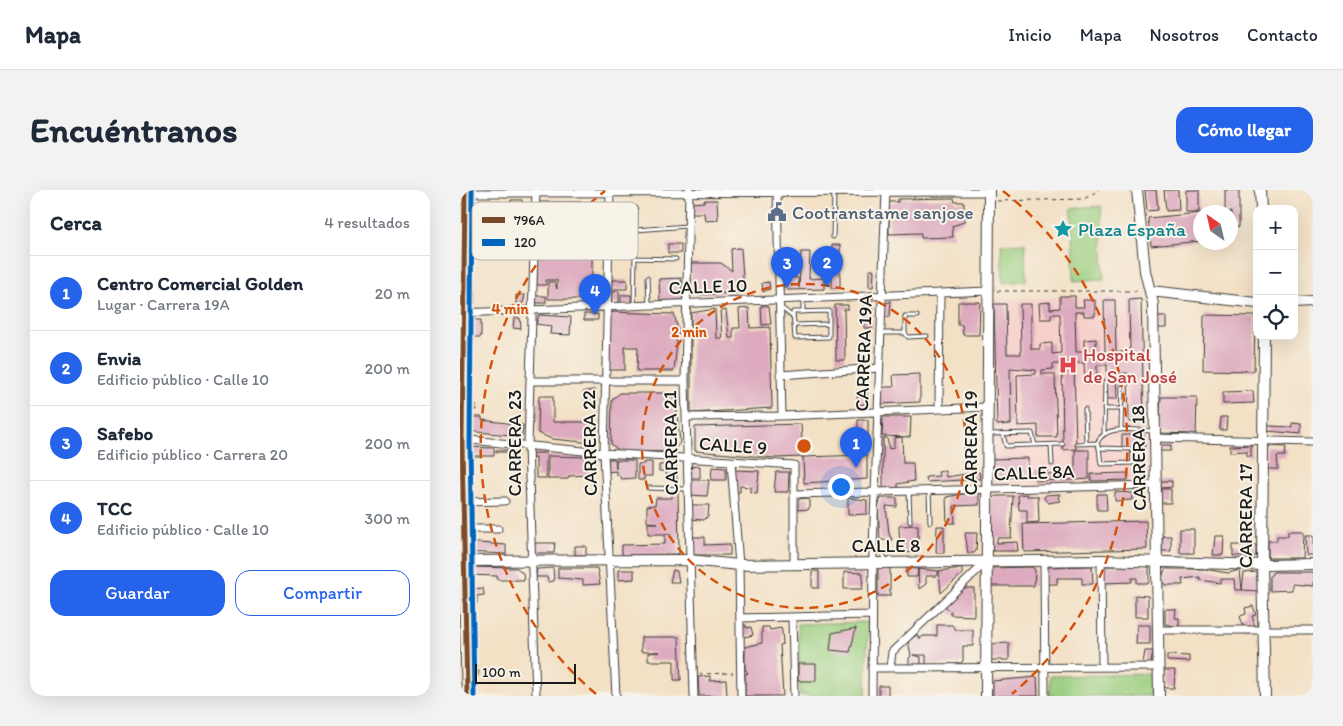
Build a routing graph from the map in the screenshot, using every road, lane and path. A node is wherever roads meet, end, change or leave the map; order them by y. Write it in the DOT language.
graph roads {
  1 [pos="1098,190"];
  2 [pos="1137,190"];
  3 [pos="1260,190"];
  4 [pos="746,191"];
  5 [pos="777,191"];
  6 [pos="798,191"];
  7 [pos="855,191"];
  8 [pos="886,191"];
  9 [pos="465,192"];
  10 [pos="535,192"];
  11 [pos="610,192"];
  12 [pos="689,192"];
  13 [pos="834,192"];
  14 [pos="989,195"];
  15 [pos="1261,205"];
  16 [pos="687,226"];
  17 [pos="638,230"];
  18 [pos="832,237"];
  19 [pos="638,258"];
  20 [pos="534,260"];
  21 [pos="608,260"];
  22 [pos="635,260"];
  23 [pos="676,260"];
  24 [pos="648,277"];
  25 [pos="991,291"];
  26 [pos="1148,291"];
  27 [pos="940,292"];
  28 [pos="881,294"];
  29 [pos="802,299"];
  30 [pos="1313,302"];
  31 [pos="779,303"];
  32 [pos="1253,303"];
  33 [pos="1298,303"];
  34 [pos="686,304"];
  35 [pos="649,305"];
  36 [pos="634,306"];
  37 [pos="607,307"];
  38 [pos="534,310"];
  39 [pos="803,312"];
  40 [pos="460,313"];
  41 [pos="917,316"];
  42 [pos="793,317"];
  43 [pos="829,324"];
  44 [pos="794,325"];
  45 [pos="880,333"];
  46 [pos="906,333"];
  47 [pos="927,336"];
  48 [pos="1264,340"];
  49 [pos="879,368"];
  50 [pos="780,375"];
  51 [pos="531,381"];
  52 [pos="685,381"];
  53 [pos="604,382"];
  54 [pos="1105,382"];
  55 [pos="1122,388"];
  56 [pos="987,407"];
  57 [pos="939,408"];
  58 [pos="1085,409"];
  59 [pos="1104,409"];
  60 [pos="1121,409"];
  61 [pos="878,410"];
  62 [pos="782,416"];
  63 [pos="686,417"];
  64 [pos="1120,430"];
  65 [pos="988,434"];
  66 [pos="1003,434"];
  67 [pos="1104,434"];
  68 [pos="1155,434"];
  69 [pos="460,439"];
  70 [pos="1262,440"];
  71 [pos="1313,442"];
  72 [pos="1097,443"];
  73 [pos="1063,444"];
  74 [pos="1076,444"];
  75 [pos="1086,444"];
  76 [pos="528,445"];
  77 [pos="1035,445"];
  78 [pos="1051,445"];
  79 [pos="1099,448"];
  80 [pos="604,453"];
  81 [pos="686,458"];
  82 [pos="731,462"];
  83 [pos="1052,464"];
  84 [pos="1156,484"];
  85 [pos="648,488"];
  86 [pos="687,489"];
  87 [pos="988,489"];
  88 [pos="929,490"];
  89 [pos="874,491"];
  90 [pos="909,491"];
  91 [pos="794,494"];
  92 [pos="504,501"];
  93 [pos="462,502"];
  94 [pos="910,522"];
  95 [pos="930,522"];
  96 [pos="463,529"];
  97 [pos="498,529"];
  98 [pos="873,548"];
  99 [pos="462,560"];
  100 [pos="689,560"];
  101 [pos="1101,560"];
  102 [pos="1157,560"];
  103 [pos="608,561"];
  104 [pos="1044,561"];
  105 [pos="532,562"];
  106 [pos="986,562"];
  107 [pos="794,563"];
  108 [pos="873,563"];
  109 [pos="887,563"];
  110 [pos="1313,564"];
  111 [pos="739,565"];
  112 [pos="1262,565"];
  113 [pos="872,615"];
  114 [pos="740,618"];
  115 [pos="792,618"];
  116 [pos="1159,630"];
  117 [pos="1263,630"];
  118 [pos="1313,630"];
  119 [pos="986,667"];
  120 [pos="1045,667"];
  121 [pos="1102,667"];
  122 [pos="1159,667"];
  123 [pos="872,668"];
  124 [pos="890,668"];
  125 [pos="741,673"];
  126 [pos="694,674"];
  127 [pos="467,696"];
  128 [pos="536,696"];
  129 [pos="616,696"];
  130 [pos="694,696"];
  131 [pos="741,696"];
  132 [pos="794,696"];
  133 [pos="872,696"];
  134 [pos="986,696"];
  135 [pos="1045,696"];
  136 [pos="1159,696"];
  137 [pos="1265,696"];
  1 -- 14 [label="path"];
  2 -- 26 [label="street, CARRERA 18"];
  3 -- 15 [label="street"];
  4 -- 5 [label="street"];
  4 -- 12 [label="street"];
  5 -- 6 [label="street"];
  5 -- 31 [label="street"];
  6 -- 13 [label="street"];
  7 -- 8 [label="street"];
  7 -- 13 [label="street"];
  8 -- 14 [label="street"];
  8 -- 28 [label="street, CARRERA 19A"];
  9 -- 10 [label="street"];
  9 -- 40 [label="street"];
  10 -- 11 [label="street"];
  11 -- 12 [label="street"];
  12 -- 16 [label="street, CARRERA 21"];
  13 -- 18 [label="lane"];
  14 -- 25 [label="street, CARRERA 19"];
  16 -- 17 [label="lane"];
  16 -- 34 [label="street, CARRERA 21"];
  19 -- 23 [label="lane"];
  20 -- 38 [label="street, CARRERA 23"];
  21 -- 37 [label="street, CARRERA 22"];
  22 -- 36 [label="lane"];
  24 -- 35 [label="lane"];
  25 -- 26 [label="path"];
  25 -- 27 [label="street, CALLE 10"];
  25 -- 56 [label="street, CARRERA 19"];
  26 -- 32 [label="street"];
  26 -- 68 [label="street, CARRERA 18"];
  27 -- 28 [label="street, CALLE 10"];
  27 -- 57 [label="street"];
  28 -- 29 [label="street, CALLE 10"];
  28 -- 45 [label="street, CARRERA 19A"];
  29 -- 31 [label="street, CALLE 10"];
  29 -- 39 [label="lane"];
  30 -- 33 [label="street"];
  31 -- 34 [label="street, CALLE 10"];
  31 -- 42 [label="lane"];
  31 -- 50 [label="street"];
  34 -- 35 [label="street, CALLE 10"];
  34 -- 52 [label="street, CARRERA 21"];
  35 -- 36 [label="street, CALLE 10"];
  36 -- 37 [label="street, CALLE 10"];
  37 -- 38 [label="street, CALLE 10"];
  37 -- 53 [label="street, CARRERA 22"];
  38 -- 40 [label="street, CALLE 10"];
  38 -- 51 [label="street, CARRERA 23"];
  39 -- 42 [label="lane"];
  39 -- 43 [label="lane"];
  40 -- 69 [label="street"];
  41 -- 46 [label="lane"];
  42 -- 44 [label="lane"];
  43 -- 44 [label="lane"];
  43 -- 44 [label="lane"];
  45 -- 46 [label="lane"];
  45 -- 49 [label="street, CARRERA 19A"];
  46 -- 47 [label="lane"];
  48 -- 70 [label="street, CARRERA 17"];
  49 -- 50 [label="street"];
  49 -- 61 [label="street, CARRERA 19A"];
  50 -- 62 [label="street"];
  51 -- 53 [label="street"];
  51 -- 76 [label="street, CARRERA 23"];
  52 -- 53 [label="street"];
  52 -- 63 [label="street, CARRERA 21"];
  53 -- 80 [label="street, CARRERA 22"];
  54 -- 59 [label="lane"];
  55 -- 60 [label="lane"];
  56 -- 57 [label="street"];
  56 -- 65 [label="street, CARRERA 19"];
  57 -- 61 [label="street"];
  58 -- 75 [label="lane"];
  59 -- 60 [label="lane"];
  59 -- 67 [label="lane"];
  60 -- 64 [label="lane"];
  61 -- 62 [label="street"];
  61 -- 89 [label="street, CARRERA 19A"];
  62 -- 63 [label="street"];
  63 -- 81 [label="street, CARRERA 21"];
  64 -- 67 [label="lane"];
  64 -- 68 [label="lane"];
  65 -- 66 [label="lane"];
  65 -- 87 [label="street, CARRERA 19"];
  66 -- 77 [label="lane"];
  66 -- 77 [label="lane"];
  67 -- 72 [label="lane"];
  68 -- 70 [label="street"];
  68 -- 84 [label="street, CARRERA 18"];
  69 -- 76 [label="street, CALLE 9"];
  69 -- 93 [label="street"];
  70 -- 71 [label="street"];
  70 -- 112 [label="street, CARRERA 17"];
  72 -- 75 [label="lane"];
  72 -- 79 [label="lane"];
  73 -- 78 [label="lane"];
  74 -- 75 [label="lane"];
  76 -- 80 [label="street, CALLE 9"];
  76 -- 105 [label="street, CARRERA 23"];
  77 -- 78 [label="lane"];
  78 -- 83 [label="lane"];
  79 -- 79 [label="lane"];
  80 -- 81 [label="street, CALLE 9"];
  80 -- 103 [label="street, CARRERA 22"];
  81 -- 82 [label="street, CALLE 9"];
  81 -- 86 [label="street, CARRERA 21"];
  82 -- 91 [label="street, CALLE 9"];
  82 -- 111 [label="street"];
  84 -- 87 [label="street, CALLE 8A"];
  84 -- 102 [label="street, CARRERA 18"];
  85 -- 86 [label="lane"];
  86 -- 100 [label="street, CARRERA 21"];
  87 -- 88 [label="street, CALLE 8A"];
  87 -- 106 [label="street, CARRERA 19"];
  88 -- 90 [label="street, CALLE 8A"];
  88 -- 95 [label="lane"];
  89 -- 90 [label="street, CALLE 8A"];
  89 -- 91 [label="street, CALLE 8A"];
  89 -- 98 [label="street, CARRERA 19A"];
  90 -- 94 [label="lane"];
  91 -- 107 [label="street"];
  92 -- 93 [label="street"];
  93 -- 96 [label="street"];
  96 -- 97 [label="street"];
  96 -- 99 [label="street"];
  98 -- 108 [label="street, CARRERA 19A"];
  98 -- 109 [label="lane"];
  99 -- 105 [label="street, CALLE 8"];
  99 -- 127 [label="street"];
  100 -- 103 [label="street, CALLE 8"];
  100 -- 111 [label="street, CALLE 8"];
  100 -- 126 [label="street, CARRERA 21"];
  101 -- 102 [label="street, CALLE 8"];
  101 -- 104 [label="street, CALLE 8"];
  101 -- 121 [label="street"];
  102 -- 112 [label="street, CALLE 8"];
  102 -- 116 [label="street, CARRERA 18"];
  103 -- 105 [label="street, CALLE 8"];
  103 -- 129 [label="street, CARRERA 22"];
  104 -- 106 [label="street, CALLE 8"];
  104 -- 120 [label="street"];
  105 -- 128 [label="street, CARRERA 23"];
  106 -- 109 [label="street, CALLE 8"];
  106 -- 119 [label="street, CARRERA 19"];
  106 -- 124 [label="street"];
  107 -- 108 [label="street, CALLE 8"];
  107 -- 111 [label="street, CALLE 8"];
  108 -- 109 [label="street, CALLE 8"];
  108 -- 113 [label="street, CARRERA 19A"];
  110 -- 112 [label="street, CALLE 8"];
  111 -- 114 [label="street"];
  112 -- 117 [label="street, CARRERA 17"];
  113 -- 115 [label="street"];
  113 -- 123 [label="street, CARRERA 19A"];
  114 -- 115 [label="street"];
  114 -- 125 [label="street"];
  115 -- 132 [label="street"];
  116 -- 117 [label="street"];
  116 -- 122 [label="street, CARRERA 18"];
  117 -- 118 [label="street"];
  117 -- 137 [label="street, CARRERA 17"];
  119 -- 120 [label="street"];
  119 -- 124 [label="street"];
  119 -- 134 [label="street, CARRERA 19"];
  120 -- 121 [label="street"];
  120 -- 135 [label="street"];
  121 -- 122 [label="street"];
  122 -- 136 [label="street, CARRERA 18"];
  123 -- 124 [label="street"];
  123 -- 133 [label="street, CARRERA 19A"];
  125 -- 126 [label="path"];
  125 -- 131 [label="street"];
  126 -- 130 [label="street, CARRERA 21"];
}
